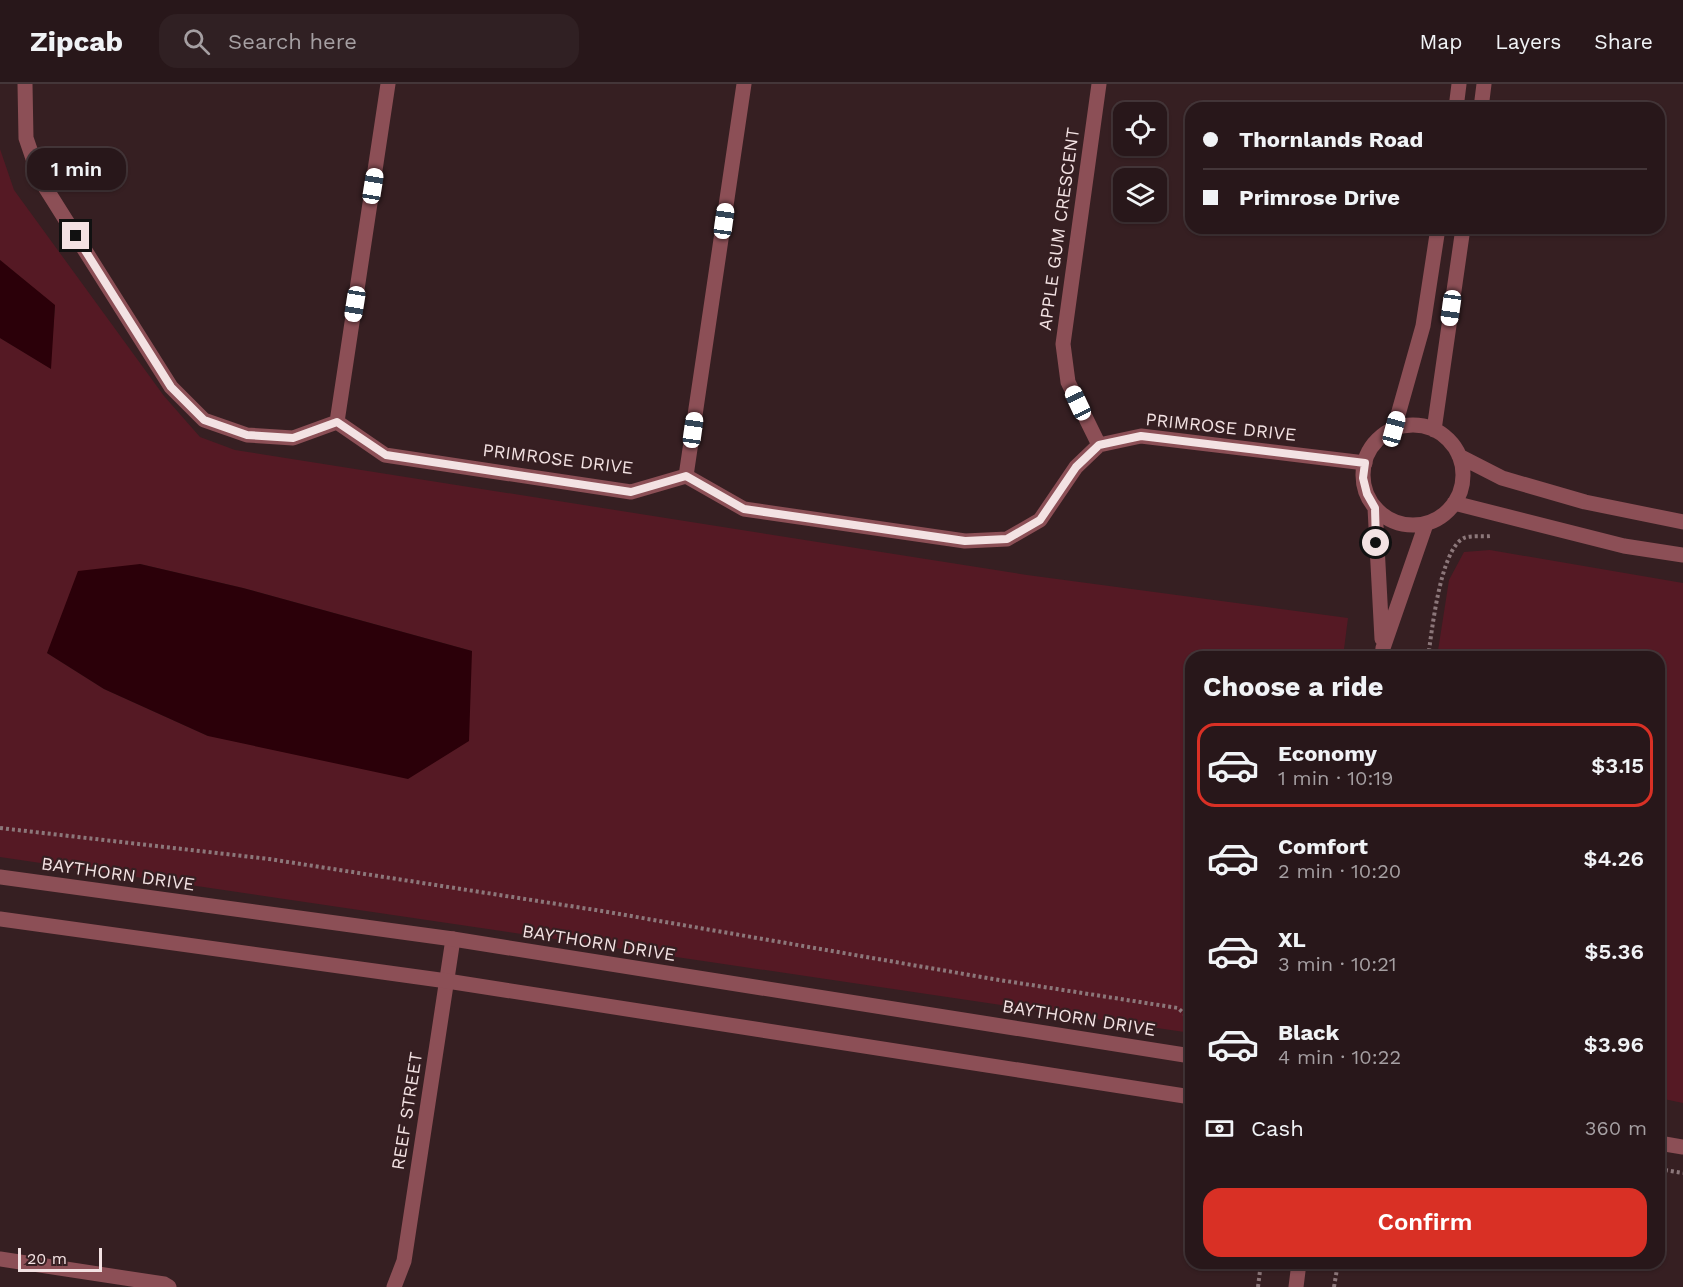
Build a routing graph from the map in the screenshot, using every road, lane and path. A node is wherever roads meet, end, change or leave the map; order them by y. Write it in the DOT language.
graph roads {
  1 [pos="25,84"];
  2 [pos="388,84"];
  3 [pos="744,84"];
  4 [pos="1099,84"];
  5 [pos="1459,84"];
  6 [pos="1484,84"];
  7 [pos="1457,102"];
  8 [pos="1482,102"];
  9 [pos="1437,234"];
  10 [pos="1462,234"];
  11 [pos="337,422"];
  12 [pos="1394,429"];
  13 [pos="1434,430"];
  14 [pos="1099,445"];
  15 [pos="1459,456"];
  16 [pos="1365,463"];
  17 [pos="686,476"];
  18 [pos="1455,503"];
  19 [pos="1375,508"];
  20 [pos="1683,522"];
  21 [pos="1426,524"];
  22 [pos="1492,536"];
  23 [pos="1683,555"];
  24 [pos="1382,651"];
  25 [pos="1382,651"];
  26 [pos="1429,651"];
  27 [pos="0,828"];
  28 [pos="0,877"];
  29 [pos="0,919"];
  30 [pos="453,939"];
  31 [pos="447,981"];
  32 [pos="1185,1014"];
  33 [pos="1185,1055"];
  34 [pos="1185,1096"];
  35 [pos="1665,1144"];
  36 [pos="1683,1147"];
  37 [pos="1665,1170"];
  38 [pos="1683,1173"];
  39 [pos="0,1259"];
  40 [pos="1260,1269"];
  41 [pos="1298,1269"];
  42 [pos="1337,1269"];
  43 [pos="169,1287"];
  44 [pos="394,1287"];
  45 [pos="1258,1287"];
  46 [pos="1296,1287"];
  47 [pos="1334,1287"];
  1 -- 11 [label="street"];
  2 -- 11 [label="street"];
  3 -- 17 [label="street"];
  4 -- 14 [label="street, APPLE GUM CRESCENT"];
  5 -- 7 [label="street"];
  6 -- 8 [label="street"];
  9 -- 12 [label="street"];
  10 -- 13 [label="street"];
  11 -- 17 [label="street, PRIMROSE DRIVE"];
  12 -- 13 [label="street"];
  12 -- 16 [label="street"];
  13 -- 15 [label="street"];
  14 -- 16 [label="street, PRIMROSE DRIVE"];
  14 -- 17 [label="street"];
  15 -- 18 [label="street"];
  15 -- 20 [label="street"];
  16 -- 19 [label="street"];
  18 -- 21 [label="street"];
  18 -- 23 [label="street"];
  19 -- 21 [label="street"];
  19 -- 24 [label="street"];
  21 -- 25 [label="street"];
  22 -- 26 [label="path"];
  27 -- 32 [label="path"];
  28 -- 30 [label="street, BAYTHORN DRIVE"];
  29 -- 31 [label="street"];
  30 -- 31 [label="street, REEF STREET"];
  30 -- 33 [label="street, BAYTHORN DRIVE"];
  31 -- 34 [label="street"];
  31 -- 44 [label="street, REEF STREET"];
  35 -- 36 [label="street"];
  37 -- 38 [label="path"];
  39 -- 43 [label="street"];
  40 -- 45 [label="path"];
  41 -- 46 [label="street"];
  42 -- 47 [label="path"];
}
